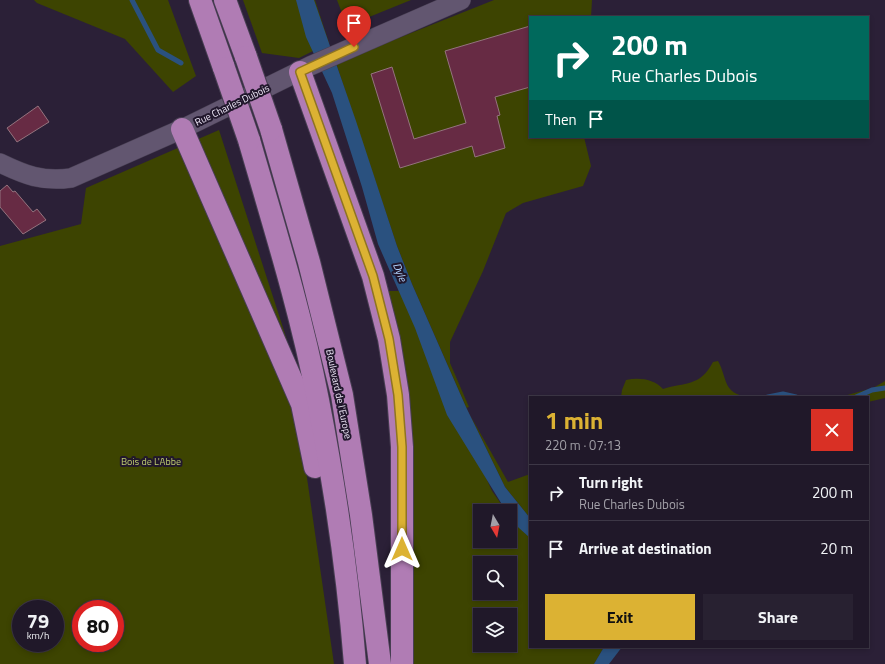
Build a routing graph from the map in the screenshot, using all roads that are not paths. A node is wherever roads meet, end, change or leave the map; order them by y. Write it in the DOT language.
graph roads {
  1 [pos="200,0"];
  2 [pos="225,0"];
  3 [pos="461,0"];
  4 [pos="305,69"];
  5 [pos="182,129"];
  6 [pos="0,163"];
  7 [pos="338,519"];
  8 [pos="356,664"];
  9 [pos="380,664"];
  10 [pos="402,664"];
  1 -- 7 [label="highway, bridge"];
  2 -- 9 [label="highway, Boulevard de l'Europe, bridge"];
  3 -- 4 [label="street, Rue Charles Dubois"];
  4 -- 5 [label="street, Rue Charles Dubois"];
  4 -- 10 [label="highway"];
  5 -- 6 [label="street, Rue Charles Dubois"];
  5 -- 7 [label="highway"];
  7 -- 8 [label="highway"];
}
